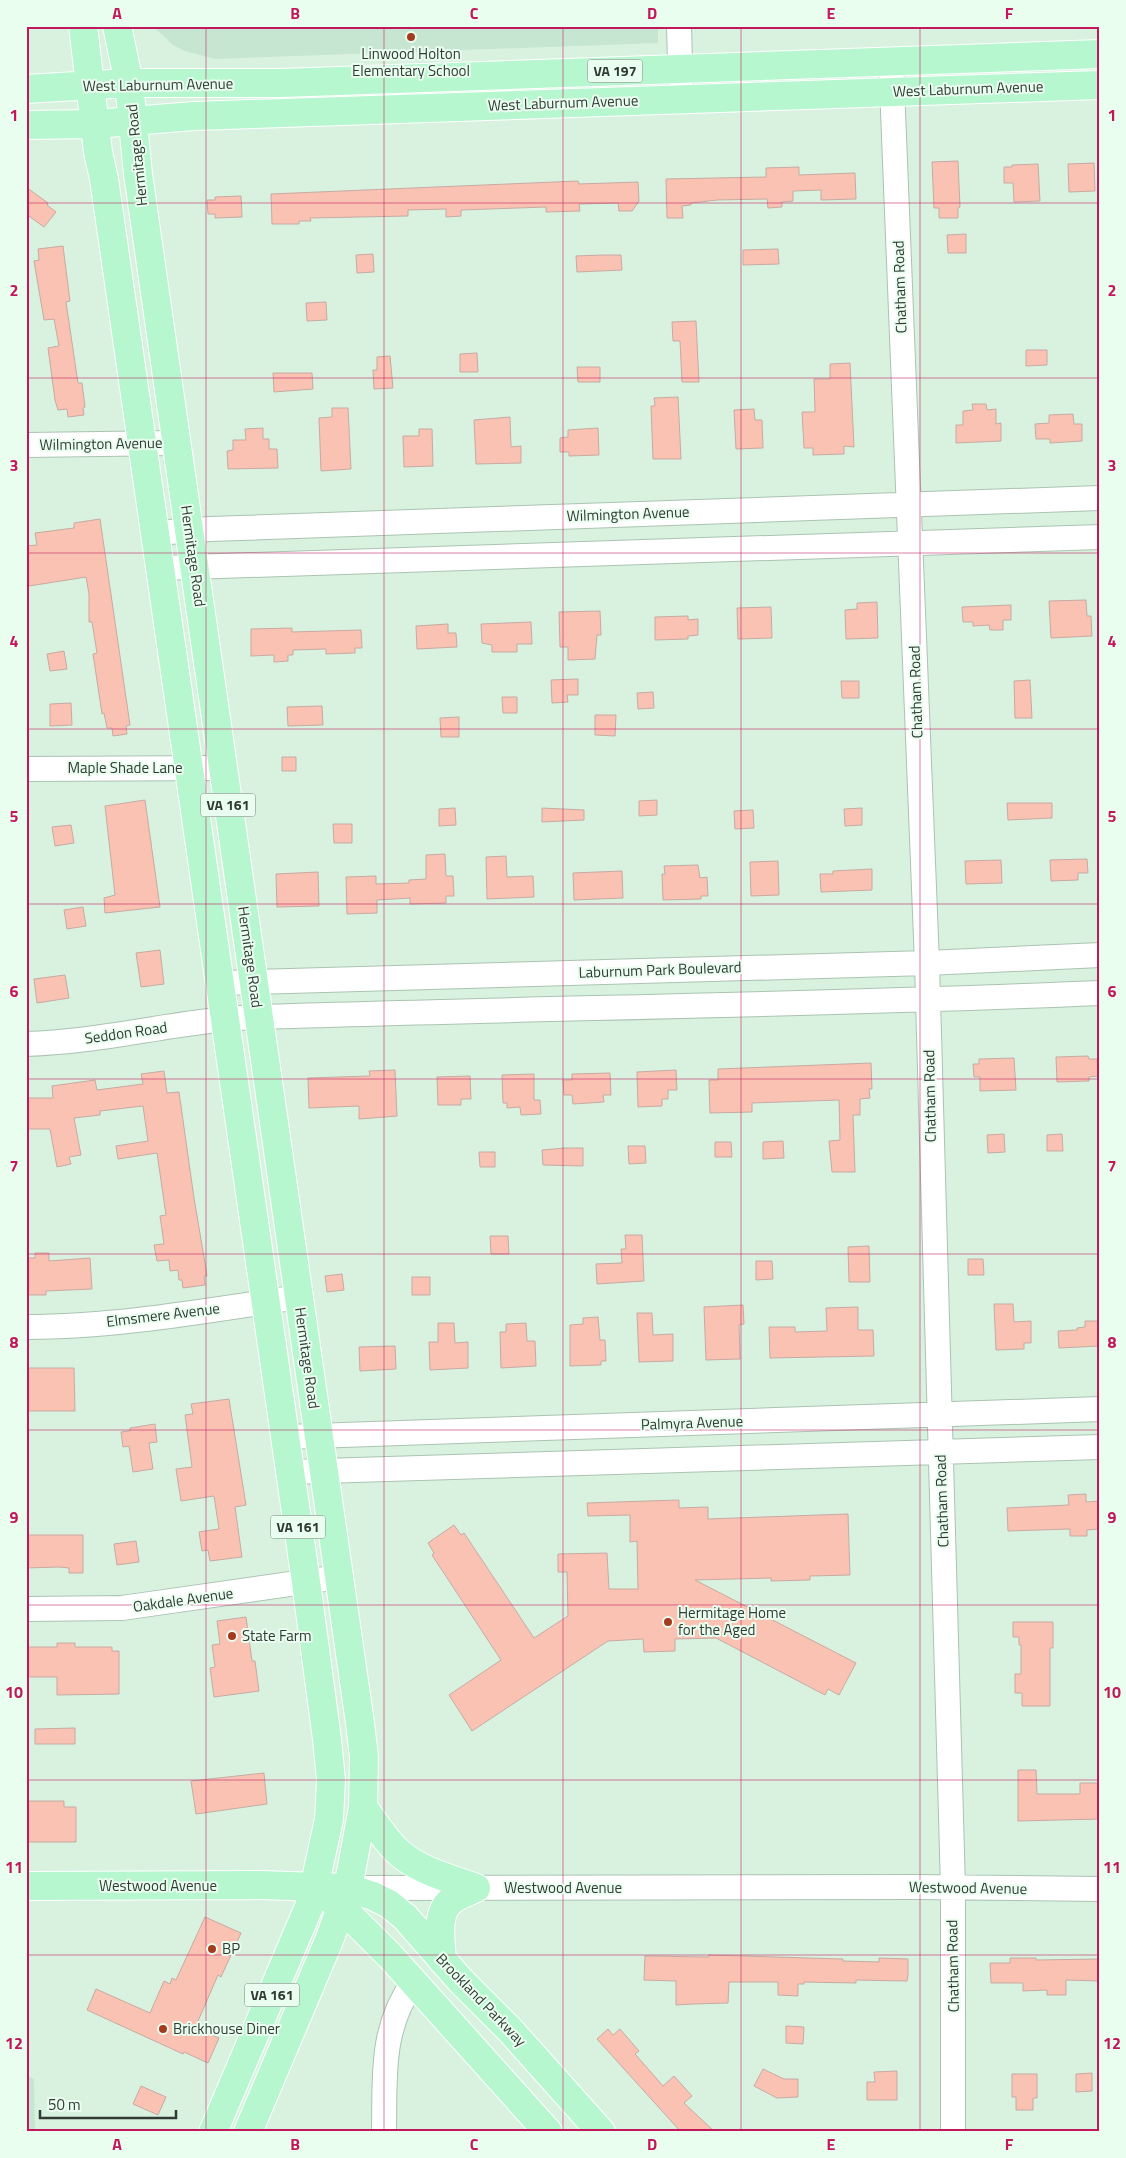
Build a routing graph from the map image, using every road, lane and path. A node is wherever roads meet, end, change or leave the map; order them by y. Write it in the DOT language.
graph roads {
  1 [pos="83,26"];
  2 [pos="117,26"];
  3 [pos="679,26"];
  4 [pos="1100,54"];
  5 [pos="891,61"];
  6 [pos="680,69"];
  7 [pos="129,83"];
  8 [pos="90,85"];
  9 [pos="1100,85"];
  10 [pos="26,90"];
  11 [pos="893,92"];
  12 [pos="681,99"];
  13 [pos="134,121"];
  14 [pos="95,124"];
  15 [pos="26,125"];
  16 [pos="176,443"];
  17 [pos="143,444"];
  18 [pos="26,445"];
  19 [pos="1100,498"];
  20 [pos="908,505"];
  21 [pos="189,530"];
  22 [pos="156,533"];
  23 [pos="1100,537"];
  24 [pos="910,544"];
  25 [pos="195,567"];
  26 [pos="160,568"];
  27 [pos="189,768"];
  28 [pos="223,768"];
  29 [pos="26,769"];
  30 [pos="1100,956"];
  31 [pos="927,962"];
  32 [pos="254,982"];
  33 [pos="220,983"];
  34 [pos="1100,993"];
  35 [pos="928,1000"];
  36 [pos="259,1017"];
  37 [pos="225,1019"];
  38 [pos="26,1044"];
  39 [pos="299,1297"];
  40 [pos="266,1302"];
  41 [pos="26,1328"];
  42 [pos="1100,1409"];
  43 [pos="940,1415"];
  44 [pos="318,1436"];
  45 [pos="285,1437"];
  46 [pos="1100,1446"];
  47 [pos="941,1452"];
  48 [pos="324,1471"];
  49 [pos="290,1472"];
  50 [pos="339,1577"];
  51 [pos="306,1582"];
  52 [pos="26,1609"];
  53 [pos="363,1807"];
  54 [pos="26,1886"];
  55 [pos="315,1887"];
  56 [pos="476,1888"];
  57 [pos="953,1888"];
  58 [pos="1100,1889"];
  59 [pos="345,1898"];
  60 [pos="442,1960"];
  61 [pos="413,1983"];
  62 [pos="213,2132"];
  63 [pos="248,2132"];
  64 [pos="384,2132"];
  65 [pos="548,2132"];
  66 [pos="601,2132"];
  67 [pos="953,2132"];
  1 -- 8 [label="main road, VA 161"];
  2 -- 7 [label="main road, Hermitage Road / VA 161"];
  3 -- 6 [label="street"];
  4 -- 5 [label="main road, West Laburnum Avenue / VA 197"];
  5 -- 6 [label="main road, West Laburnum Avenue / VA 197"];
  5 -- 11 [label="street, Chatham Road"];
  6 -- 7 [label="main road, West Laburnum Avenue / VA 197"];
  6 -- 12 [label="street"];
  7 -- 8 [label="main road, West Laburnum Avenue / VA 197"];
  7 -- 13 [label="main road, Hermitage Road / VA 161"];
  8 -- 10 [label="main road, West Laburnum Avenue / VA 197"];
  8 -- 14 [label="main road, VA 161"];
  9 -- 11 [label="main road, West Laburnum Avenue / VA 197"];
  11 -- 12 [label="main road, West Laburnum Avenue / VA 197"];
  11 -- 20 [label="street, Chatham Road"];
  12 -- 13 [label="main road, West Laburnum Avenue / VA 197"];
  13 -- 14 [label="main road, West Laburnum Avenue / VA 197"];
  13 -- 16 [label="main road, Hermitage Road / VA 161"];
  14 -- 15 [label="main road, West Laburnum Avenue / VA 197"];
  14 -- 17 [label="main road, VA 161"];
  16 -- 17 [label="street, Wilmington Avenue"];
  16 -- 21 [label="main road, Hermitage Road / VA 161"];
  17 -- 18 [label="street, Wilmington Avenue"];
  17 -- 22 [label="main road, VA 161"];
  19 -- 20 [label="street, Wilmington Avenue"];
  20 -- 21 [label="street, Wilmington Avenue"];
  20 -- 24 [label="street, Chatham Road"];
  21 -- 22 [label="street, Wilmington Avenue"];
  21 -- 25 [label="main road, Hermitage Road / VA 161"];
  22 -- 26 [label="main road, VA 161"];
  23 -- 24 [label="street"];
  24 -- 25 [label="street"];
  24 -- 31 [label="street, Chatham Road"];
  25 -- 26 [label="street"];
  25 -- 28 [label="main road, Hermitage Road / VA 161"];
  26 -- 27 [label="main road, VA 161"];
  27 -- 28 [label="street, Maple Shade Lane"];
  27 -- 29 [label="street, Maple Shade Lane"];
  27 -- 33 [label="main road, VA 161"];
  28 -- 32 [label="main road, Hermitage Road / VA 161"];
  30 -- 31 [label="street, Laburnum Park Boulevard"];
  31 -- 32 [label="street, Laburnum Park Boulevard"];
  31 -- 35 [label="street, Chatham Road"];
  32 -- 33 [label="street, Laburnum Park Boulevard"];
  32 -- 36 [label="main road, Hermitage Road / VA 161"];
  33 -- 37 [label="main road, VA 161"];
  34 -- 35 [label="street"];
  35 -- 36 [label="street"];
  35 -- 43 [label="street, Chatham Road"];
  36 -- 37 [label="street"];
  36 -- 39 [label="main road, Hermitage Road / VA 161"];
  37 -- 38 [label="street, Seddon Road"];
  37 -- 40 [label="main road, VA 161"];
  39 -- 40 [label="street, Elmsmere Avenue"];
  39 -- 44 [label="main road, Hermitage Road / VA 161"];
  40 -- 41 [label="street, Elmsmere Avenue"];
  40 -- 45 [label="main road, VA 161"];
  42 -- 43 [label="street, Palmyra Avenue"];
  43 -- 44 [label="street, Palmyra Avenue"];
  43 -- 47 [label="street, Chatham Road"];
  44 -- 45 [label="street, Palmyra Avenue"];
  44 -- 48 [label="main road, Hermitage Road / VA 161"];
  45 -- 49 [label="main road, VA 161"];
  46 -- 47 [label="street"];
  47 -- 48 [label="street"];
  47 -- 57 [label="street, Chatham Road"];
  48 -- 49 [label="street"];
  48 -- 50 [label="main road, Hermitage Road / VA 161"];
  49 -- 51 [label="main road, VA 161"];
  50 -- 51 [label="street, Oakdale Avenue"];
  50 -- 53 [label="main road, Hermitage Road / VA 161"];
  51 -- 52 [label="street, Oakdale Avenue"];
  51 -- 55 [label="main road, VA 161"];
  53 -- 56 [label="main road"];
  53 -- 59 [label="main road, Hermitage Road / VA 161"];
  54 -- 55 [label="main road, Westwood Avenue"];
  55 -- 59 [label="main road, Brookland Parkway"];
  55 -- 62 [label="main road, VA 161"];
  56 -- 57 [label="street, Westwood Avenue"];
  56 -- 59 [label="street, Westwood Avenue"];
  56 -- 60 [label="main road"];
  57 -- 58 [label="street, Westwood Avenue"];
  57 -- 67 [label="street, Chatham Road"];
  59 -- 60 [label="main road, Brookland Parkway"];
  59 -- 61 [label="main road, Brookland Parkway"];
  59 -- 63 [label="main road, VA 161"];
  60 -- 66 [label="main road, Brookland Parkway"];
  61 -- 64 [label="street"];
  61 -- 65 [label="main road, Brookland Parkway"];
}
